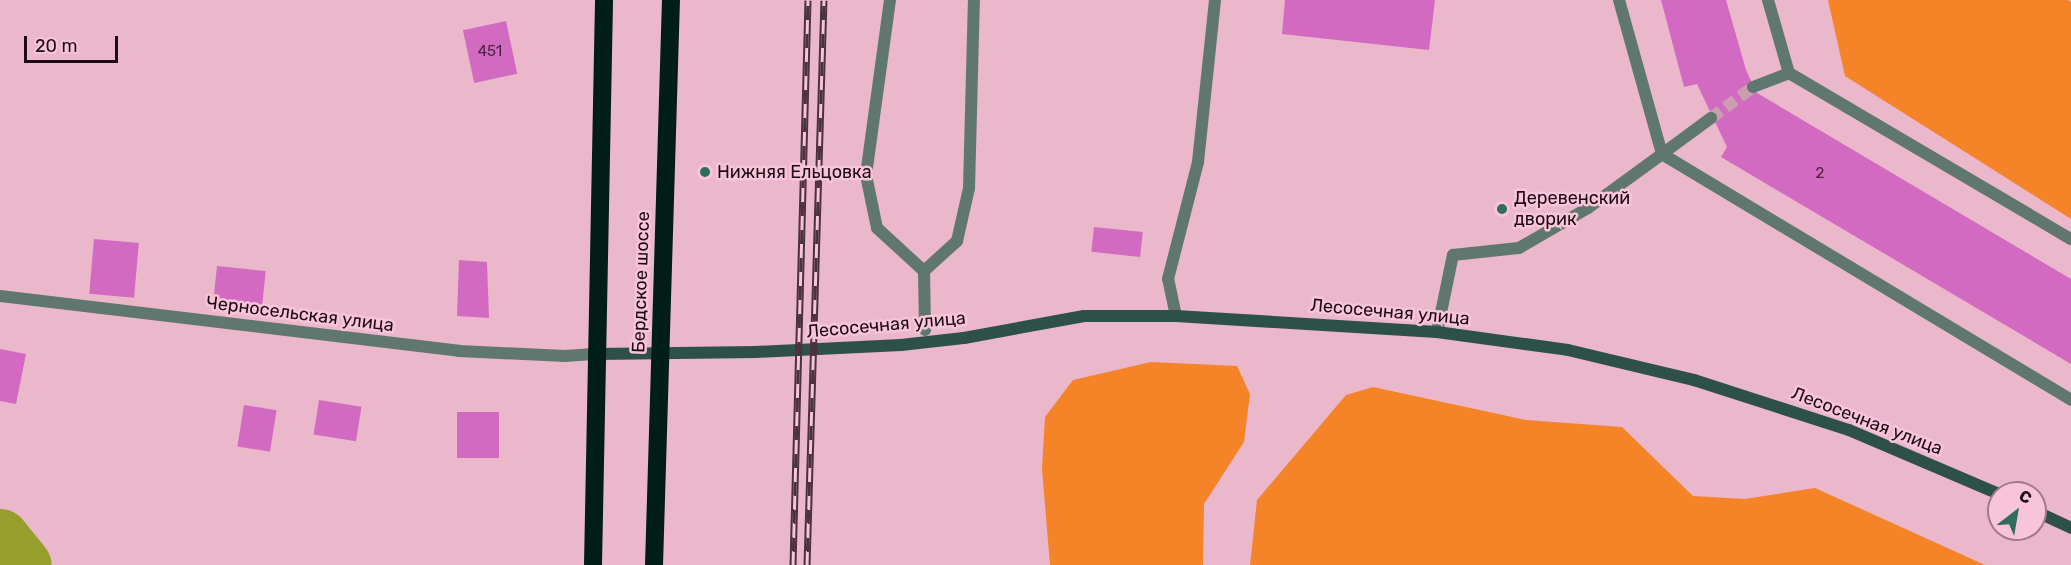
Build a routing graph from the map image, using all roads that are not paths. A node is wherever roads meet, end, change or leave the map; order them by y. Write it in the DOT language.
graph roads {
  1 [pos="604,0"];
  2 [pos="671,0"];
  3 [pos="890,0"];
  4 [pos="974,0"];
  5 [pos="1215,0"];
  6 [pos="1619,0"];
  7 [pos="1768,0"];
  8 [pos="1789,73"];
  9 [pos="1753,87"];
  10 [pos="1712,118"];
  11 [pos="1662,154"];
  12 [pos="2071,239"];
  13 [pos="924,271"];
  14 [pos="0,296"];
  15 [pos="1176,316"];
  16 [pos="925,330"];
  17 [pos="1437,332"];
  18 [pos="660,353"];
  19 [pos="597,354"];
  20 [pos="2071,400"];
  21 [pos="1987,489"];
  22 [pos="2047,517"];
  23 [pos="2071,528"];
  24 [pos="593,565"];
  25 [pos="654,565"];
  1 -- 19 [label="highway"];
  2 -- 18 [label="highway, Бердское шоссе"];
  3 -- 13 [label="street"];
  4 -- 13 [label="street"];
  5 -- 15 [label="street"];
  6 -- 11 [label="street"];
  7 -- 8 [label="street"];
  8 -- 9 [label="street"];
  8 -- 12 [label="street"];
  10 -- 11 [label="street"];
  11 -- 17 [label="street"];
  11 -- 20 [label="street"];
  13 -- 16 [label="street"];
  14 -- 19 [label="street, Черносельская улица"];
  15 -- 17 [label="street, Лесосечная улица"];
  15 -- 18 [label="street, Лесосечная улица"];
  17 -- 21 [label="street, Лесосечная улица"];
  18 -- 19 [label="street"];
  18 -- 25 [label="highway, Бердское шоссе"];
  19 -- 24 [label="highway"];
  22 -- 23 [label="street"];
}
